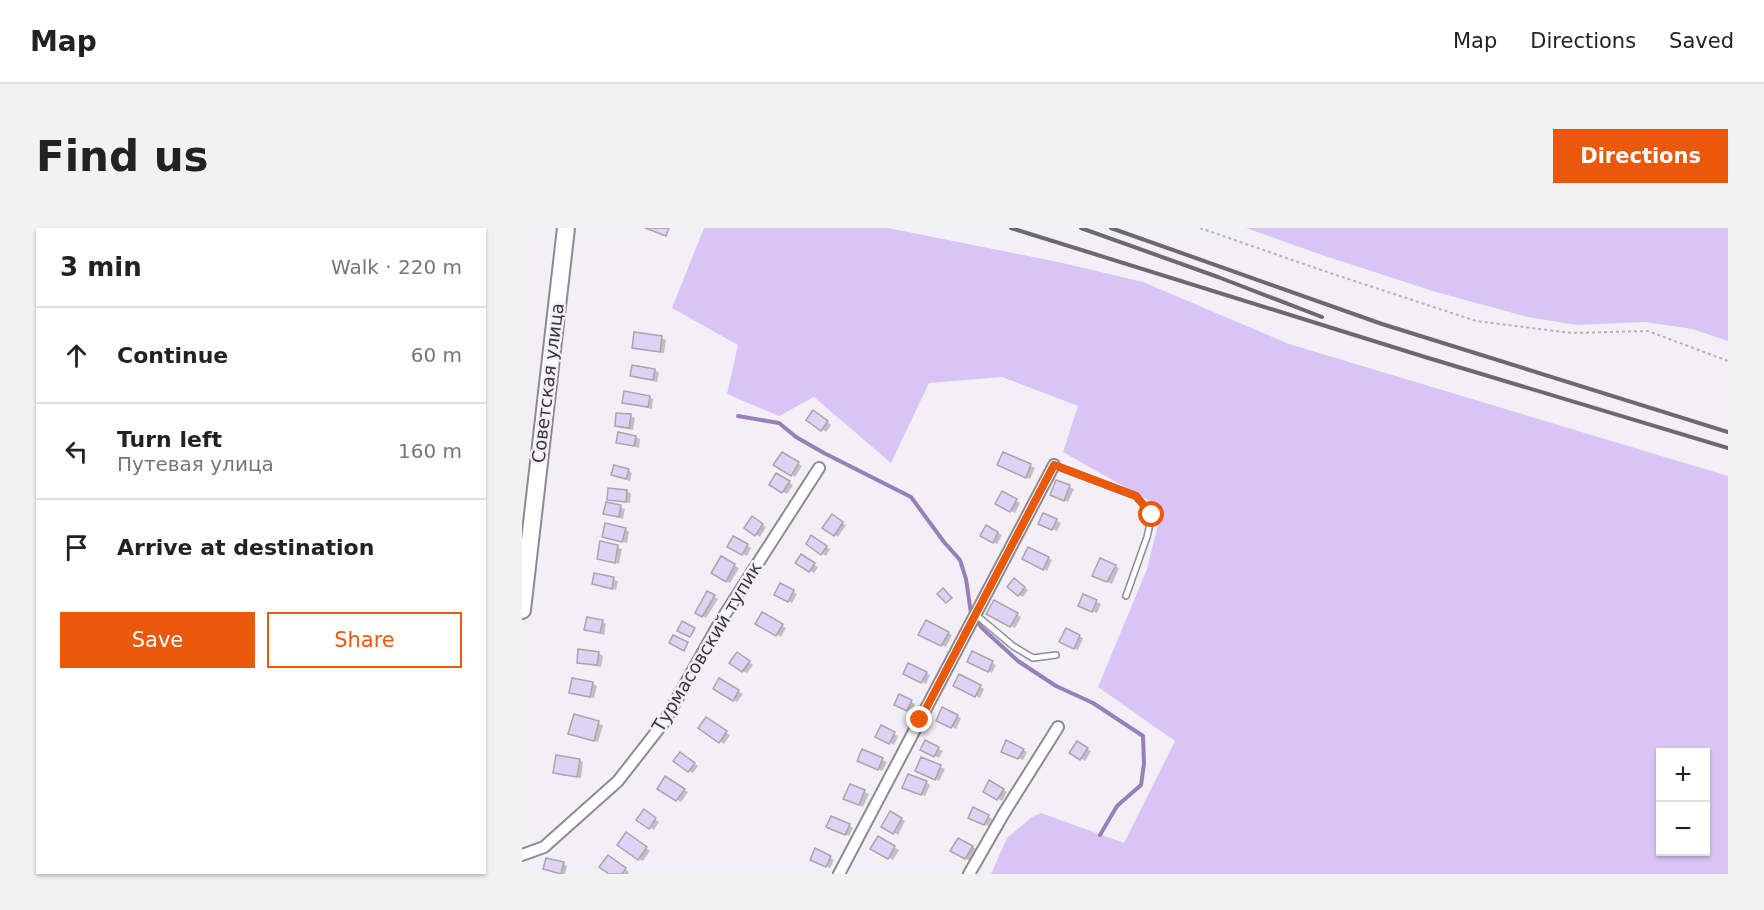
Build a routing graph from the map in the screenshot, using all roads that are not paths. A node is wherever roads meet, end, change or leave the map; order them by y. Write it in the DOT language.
graph roads {
  1 [pos="566,228"];
  2 [pos="1054,465"];
  3 [pos="819,468"];
  4 [pos="1126,596"];
  5 [pos="522,610"];
  6 [pos="973,618"];
  7 [pos="1056,655"];
  8 [pos="1058,727"];
  9 [pos="522,855"];
  10 [pos="839,874"];
  11 [pos="969,874"];
  1 -- 5 [label="main road, Советская улица"];
  2 -- 4 [label="lane"];
  2 -- 6 [label="street"];
  3 -- 9 [label="street, Турмасовский тупик"];
  6 -- 7 [label="lane"];
  6 -- 10 [label="street"];
  8 -- 11 [label="street"];
}
